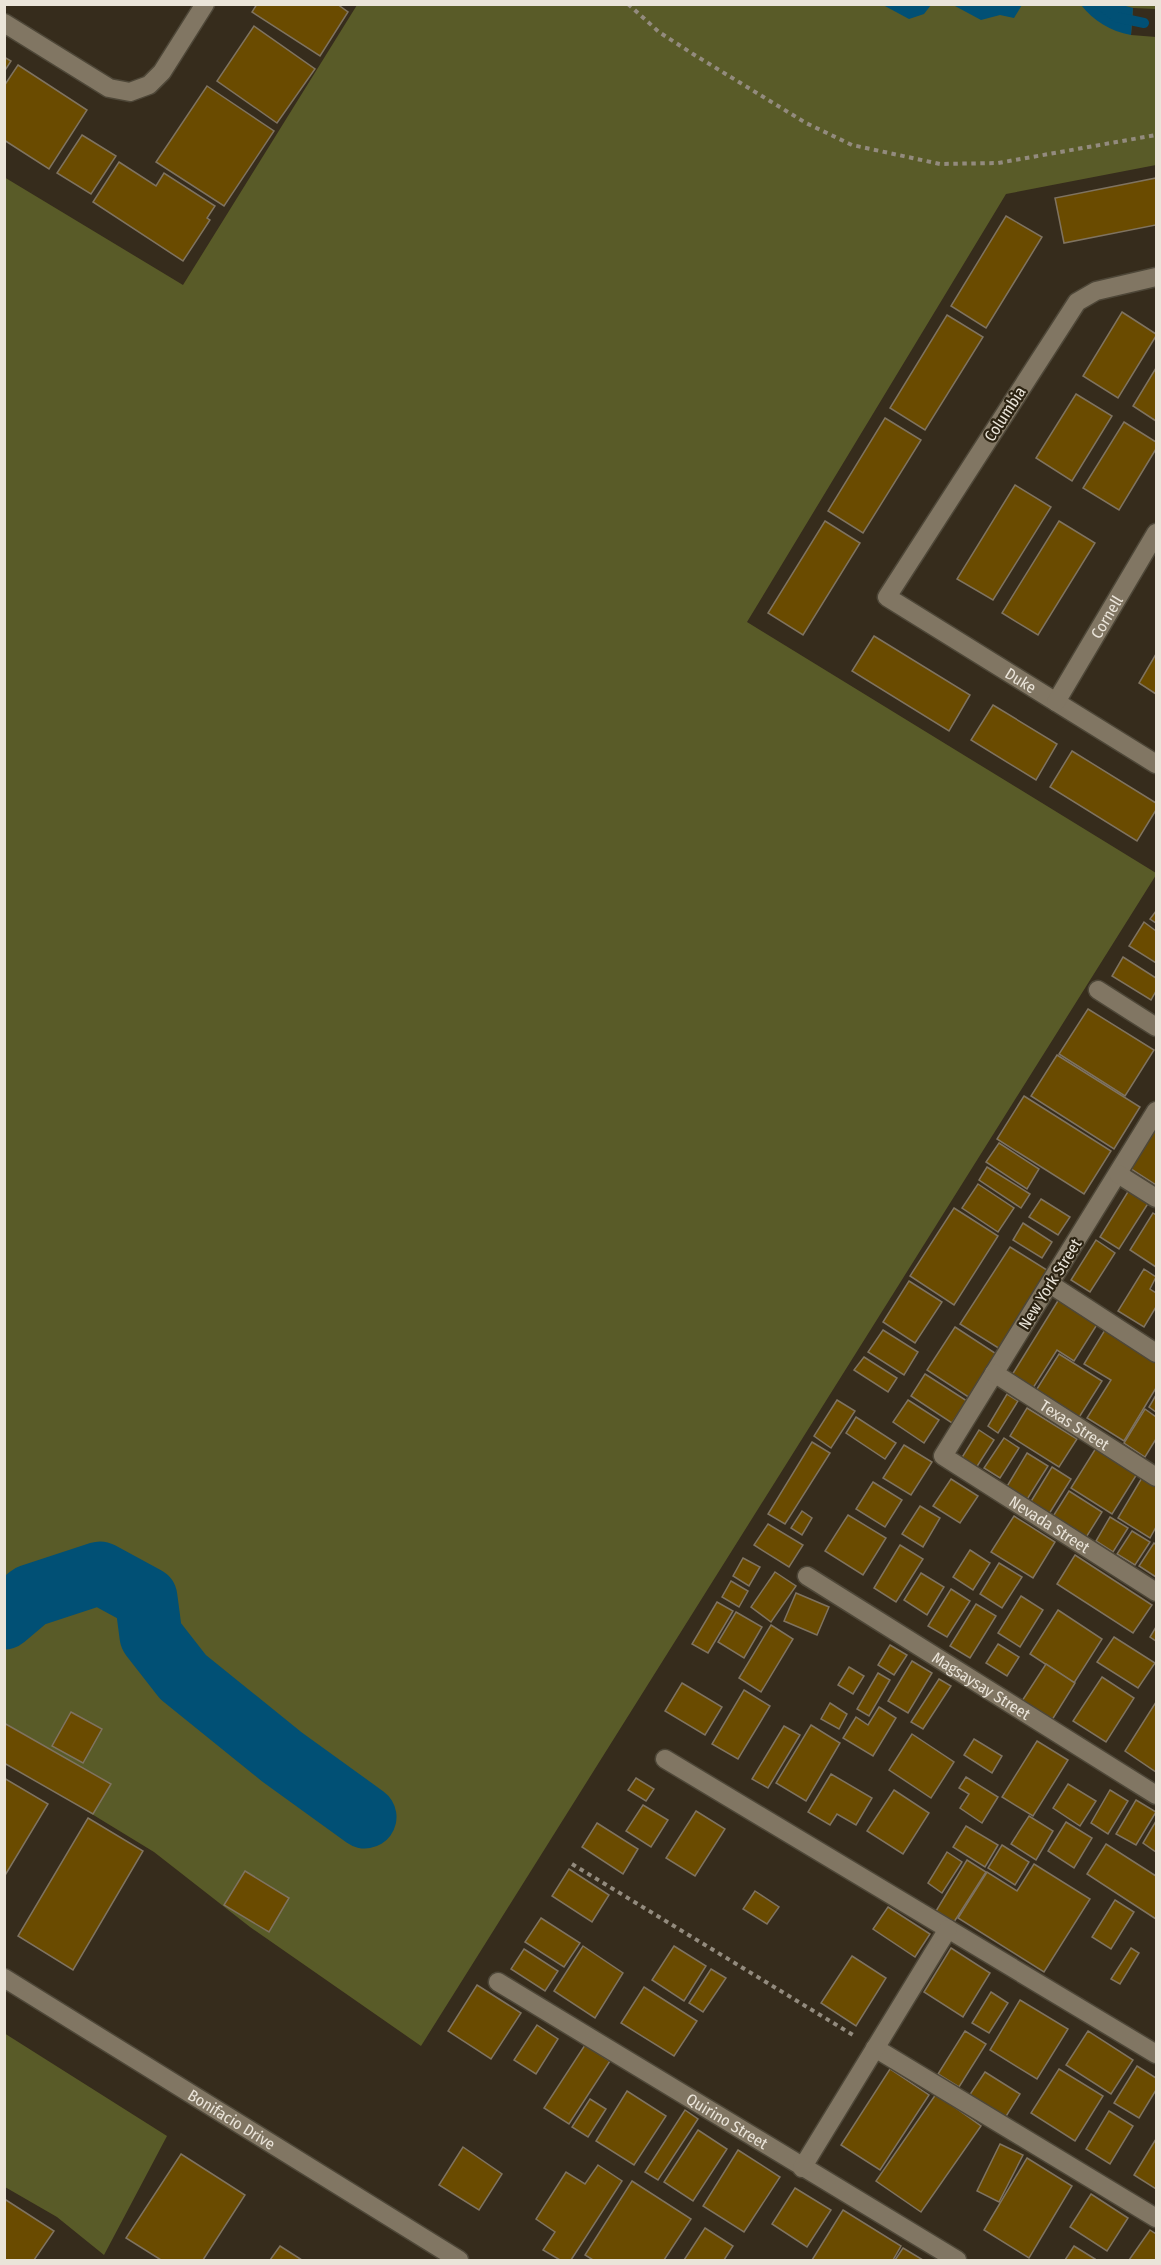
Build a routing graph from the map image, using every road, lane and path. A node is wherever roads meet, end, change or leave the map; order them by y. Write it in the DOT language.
graph roads {
  1 [pos="205,4"];
  2 [pos="627,4"];
  3 [pos="4,23"];
  4 [pos="1156,135"];
  5 [pos="1156,277"];
  6 [pos="1156,532"];
  7 [pos="887,597"];
  8 [pos="1056,702"];
  9 [pos="1156,765"];
  10 [pos="1098,990"];
  11 [pos="1156,1027"];
  12 [pos="1156,1111"];
  13 [pos="1118,1174"];
  14 [pos="1156,1198"];
  15 [pos="1050,1284"];
  16 [pos="1156,1353"];
  17 [pos="994,1373"];
  18 [pos="943,1456"];
  19 [pos="1156,1477"];
  20 [pos="807,1576"];
  21 [pos="1156,1592"];
  22 [pos="665,1759"];
  23 [pos="1156,1795"];
  24 [pos="572,1864"];
  25 [pos="948,1929"];
  26 [pos="4,1978"];
  27 [pos="498,1982"];
  28 [pos="875,2048"];
  29 [pos="1156,2054"];
  30 [pos="802,2168"];
  31 [pos="1156,2218"];
  32 [pos="459,2260"];
  33 [pos="957,2260"];
  1 -- 3 [label="street"];
  2 -- 4 [label="path"];
  5 -- 7 [label="street, Columbia"];
  6 -- 8 [label="street, Cornell"];
  7 -- 8 [label="street, Duke"];
  8 -- 9 [label="street, Duke"];
  10 -- 11 [label="street"];
  12 -- 13 [label="street, New York Street"];
  13 -- 14 [label="street"];
  13 -- 15 [label="street, New York Street"];
  15 -- 16 [label="street"];
  15 -- 17 [label="street, New York Street"];
  17 -- 18 [label="street, New York Street"];
  17 -- 19 [label="street, Texas Street"];
  18 -- 21 [label="street, Nevada Street"];
  20 -- 23 [label="street, Magsaysay Street"];
  22 -- 25 [label="street"];
  24 -- 28 [label="path"];
  25 -- 28 [label="street"];
  25 -- 29 [label="street"];
  26 -- 32 [label="street, Bonifacio Drive"];
  27 -- 30 [label="street, Quirino Street"];
  28 -- 30 [label="street"];
  28 -- 31 [label="street"];
  30 -- 33 [label="street, Quirino Street"];
}
